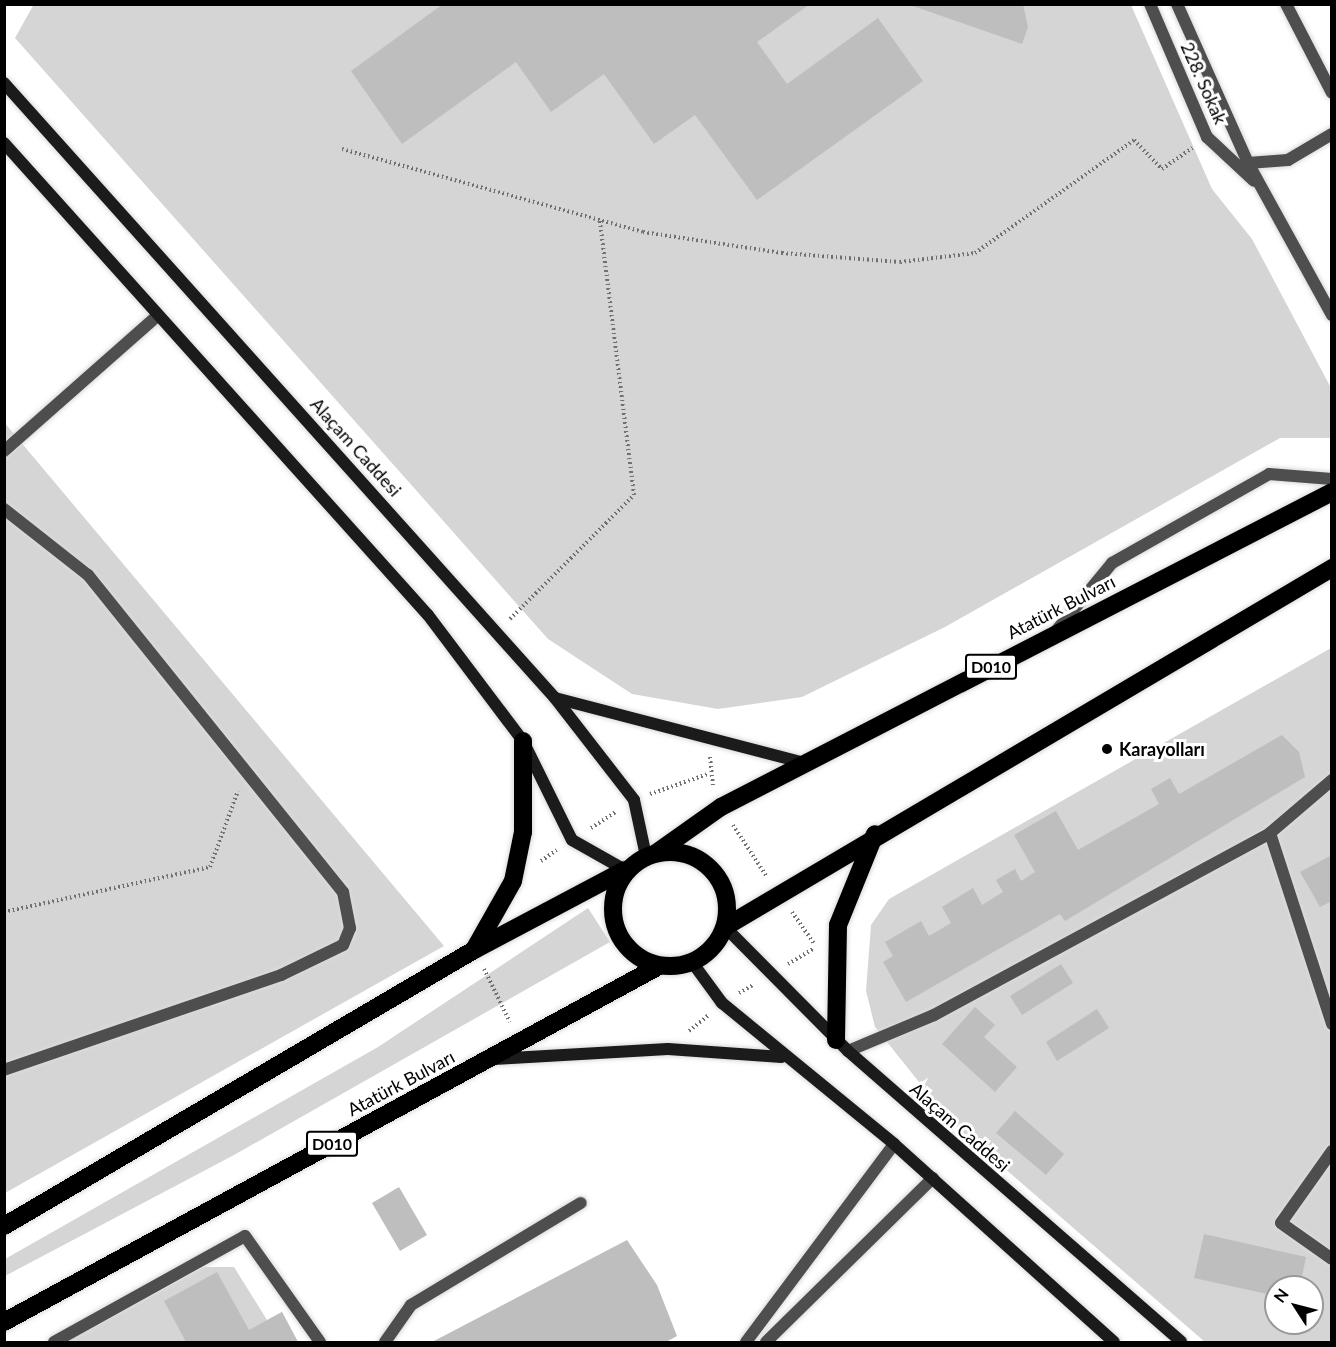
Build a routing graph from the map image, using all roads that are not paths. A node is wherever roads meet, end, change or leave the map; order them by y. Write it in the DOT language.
graph roads {
  1 [pos="1150,4"];
  2 [pos="1177,4"];
  3 [pos="1286,4"];
  4 [pos="4,83"];
  5 [pos="1332,93"];
  6 [pos="1332,134"];
  7 [pos="4,143"];
  8 [pos="1248,163"];
  9 [pos="1264,192"];
  10 [pos="1332,315"];
  11 [pos="157,316"];
  12 [pos="4,451"];
  13 [pos="1332,479"];
  14 [pos="1332,492"];
  15 [pos="4,509"];
  16 [pos="1332,568"];
  17 [pos="1052,635"];
  18 [pos="555,698"];
  19 [pos="523,741"];
  20 [pos="805,763"];
  21 [pos="1332,780"];
  22 [pos="1270,833"];
  23 [pos="875,834"];
  24 [pos="651,855"];
  25 [pos="626,870"];
  26 [pos="725,927"];
  27 [pos="474,950"];
  28 [pos="692,962"];
  29 [pos="659,966"];
  30 [pos="1332,1024"];
  31 [pos="842,1045"];
  32 [pos="782,1057"];
  33 [pos="489,1059"];
  34 [pos="4,1070"];
  35 [pos="894,1144"];
  36 [pos="1332,1151"];
  37 [pos="933,1178"];
  38 [pos="581,1203"];
  39 [pos="4,1226"];
  40 [pos="1332,1259"];
  41 [pos="4,1322"];
  42 [pos="54,1342"];
  43 [pos="320,1342"];
  44 [pos="385,1342"];
  45 [pos="746,1342"];
  46 [pos="766,1342"];
  47 [pos="1114,1342"];
  48 [pos="1181,1342"];
  1 -- 9 [label="street, 228. Sokak"];
  2 -- 8 [label="street, 228. Sokak"];
  3 -- 5 [label="street"];
  4 -- 18 [label="main road, Alaçam Caddesi"];
  6 -- 8 [label="street"];
  7 -- 11 [label="main road"];
  8 -- 9 [label="street, 228. Sokak"];
  9 -- 10 [label="street, 228. Sokak"];
  11 -- 12 [label="street"];
  11 -- 19 [label="main road"];
  13 -- 17 [label="street"];
  14 -- 17 [label="highway, Atatürk Bulvarı / D010"];
  15 -- 34 [label="street"];
  16 -- 23 [label="highway"];
  17 -- 20 [label="highway, Atatürk Bulvarı / D010"];
  18 -- 20 [label="main road"];
  18 -- 24 [label="main road, Alaçam Caddesi"];
  19 -- 25 [label="main road"];
  19 -- 27 [label="highway"];
  20 -- 24 [label="highway, Atatürk Bulvarı / D010"];
  21 -- 22 [label="street"];
  22 -- 30 [label="street"];
  22 -- 31 [label="street"];
  23 -- 26 [label="highway"];
  23 -- 31 [label="highway"];
  24 -- 25 [label="highway, D010"];
  24 -- 26 [label="highway"];
  25 -- 27 [label="highway, D010"];
  25 -- 29 [label="highway"];
  26 -- 28 [label="highway"];
  26 -- 31 [label="main road, Alaçam Caddesi"];
  27 -- 39 [label="highway, D010"];
  28 -- 29 [label="highway, D010"];
  28 -- 32 [label="main road"];
  29 -- 33 [label="highway, Atatürk Bulvarı / D010"];
  31 -- 48 [label="main road, Alaçam Caddesi"];
  32 -- 33 [label="main road"];
  32 -- 35 [label="main road"];
  33 -- 41 [label="highway, Atatürk Bulvarı / D010"];
  35 -- 37 [label="main road"];
  35 -- 45 [label="street"];
  36 -- 40 [label="street"];
  37 -- 46 [label="street"];
  37 -- 47 [label="main road"];
  38 -- 44 [label="street"];
  42 -- 43 [label="street"];
}
